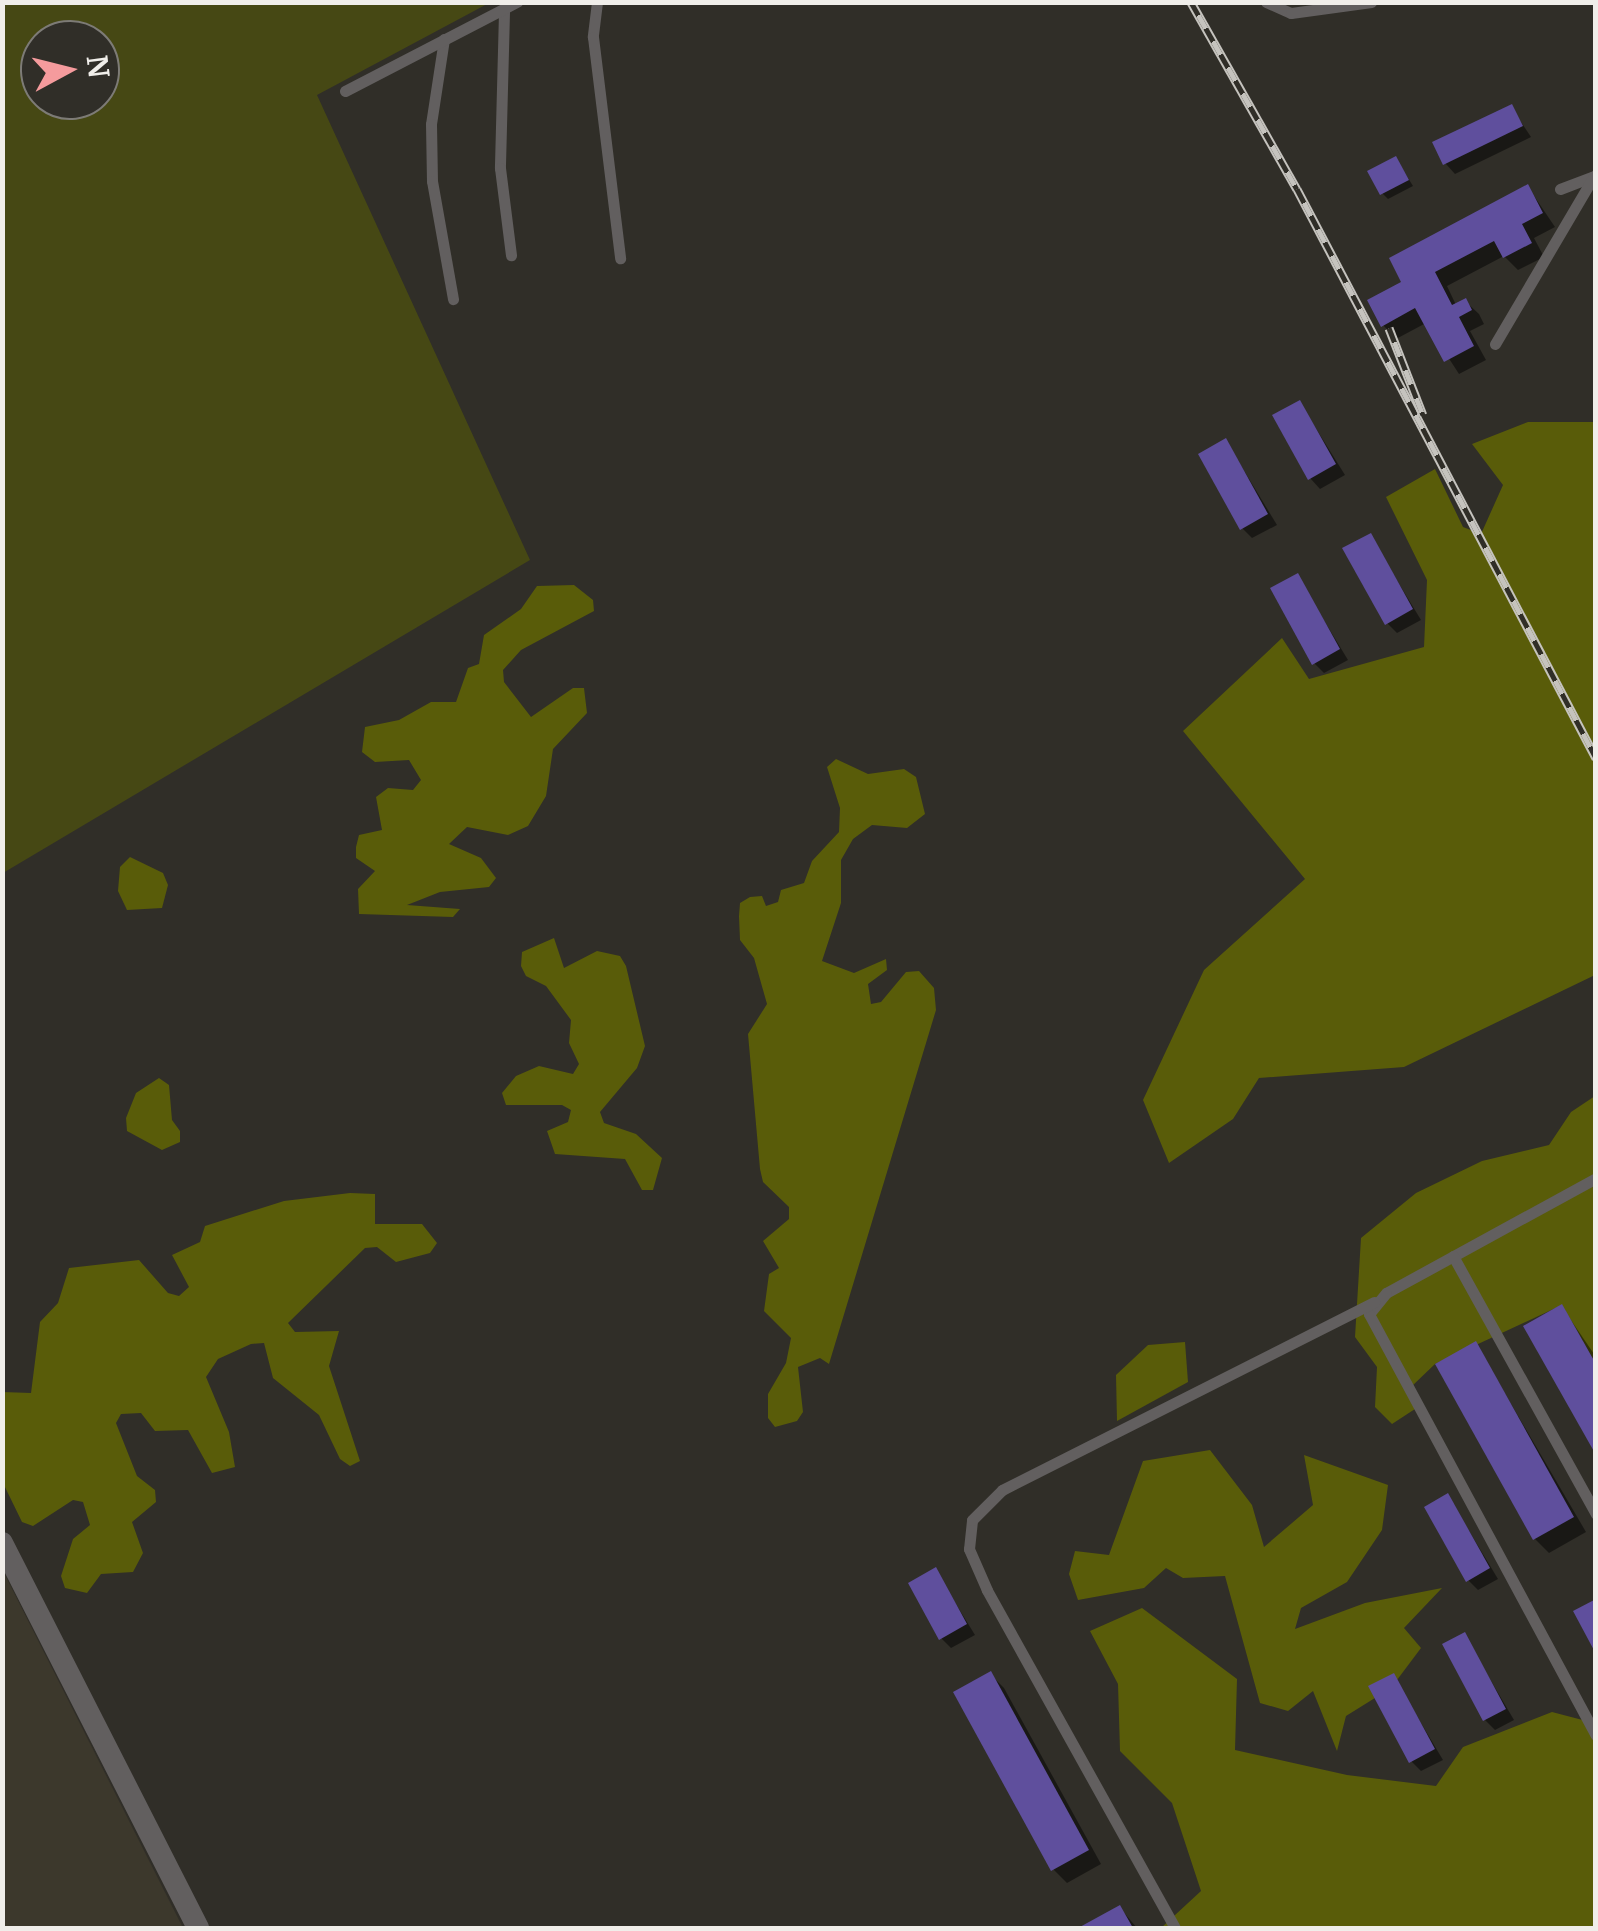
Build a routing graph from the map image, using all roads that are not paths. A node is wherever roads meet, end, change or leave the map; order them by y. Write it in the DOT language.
graph roads {
  1 [pos="516,2"];
  2 [pos="597,2"];
  3 [pos="1266,2"];
  4 [pos="1371,2"];
  5 [pos="504,12"];
  6 [pos="444,39"];
  7 [pos="345,92"];
  8 [pos="1595,175"];
  9 [pos="1560,190"];
  10 [pos="511,255"];
  11 [pos="620,258"];
  12 [pos="453,299"];
  13 [pos="1495,344"];
  14 [pos="1596,1178"];
  15 [pos="1453,1256"];
  16 [pos="1374,1302"];
  17 [pos="1596,1514"];
  18 [pos="2,1542"];
  19 [pos="1596,1735"];
  20 [pos="198,1928"];
  21 [pos="1176,1928"];
  1 -- 5 [label="lane"];
  2 -- 11 [label="lane"];
  3 -- 4 [label="lane"];
  5 -- 6 [label="lane"];
  5 -- 10 [label="lane"];
  6 -- 7 [label="lane"];
  6 -- 12 [label="lane"];
  8 -- 9 [label="lane"];
  8 -- 13 [label="lane"];
  14 -- 15 [label="lane"];
  15 -- 16 [label="lane"];
  15 -- 17 [label="lane"];
  16 -- 19 [label="lane"];
  16 -- 21 [label="lane"];
  18 -- 20 [label="street"];
}
